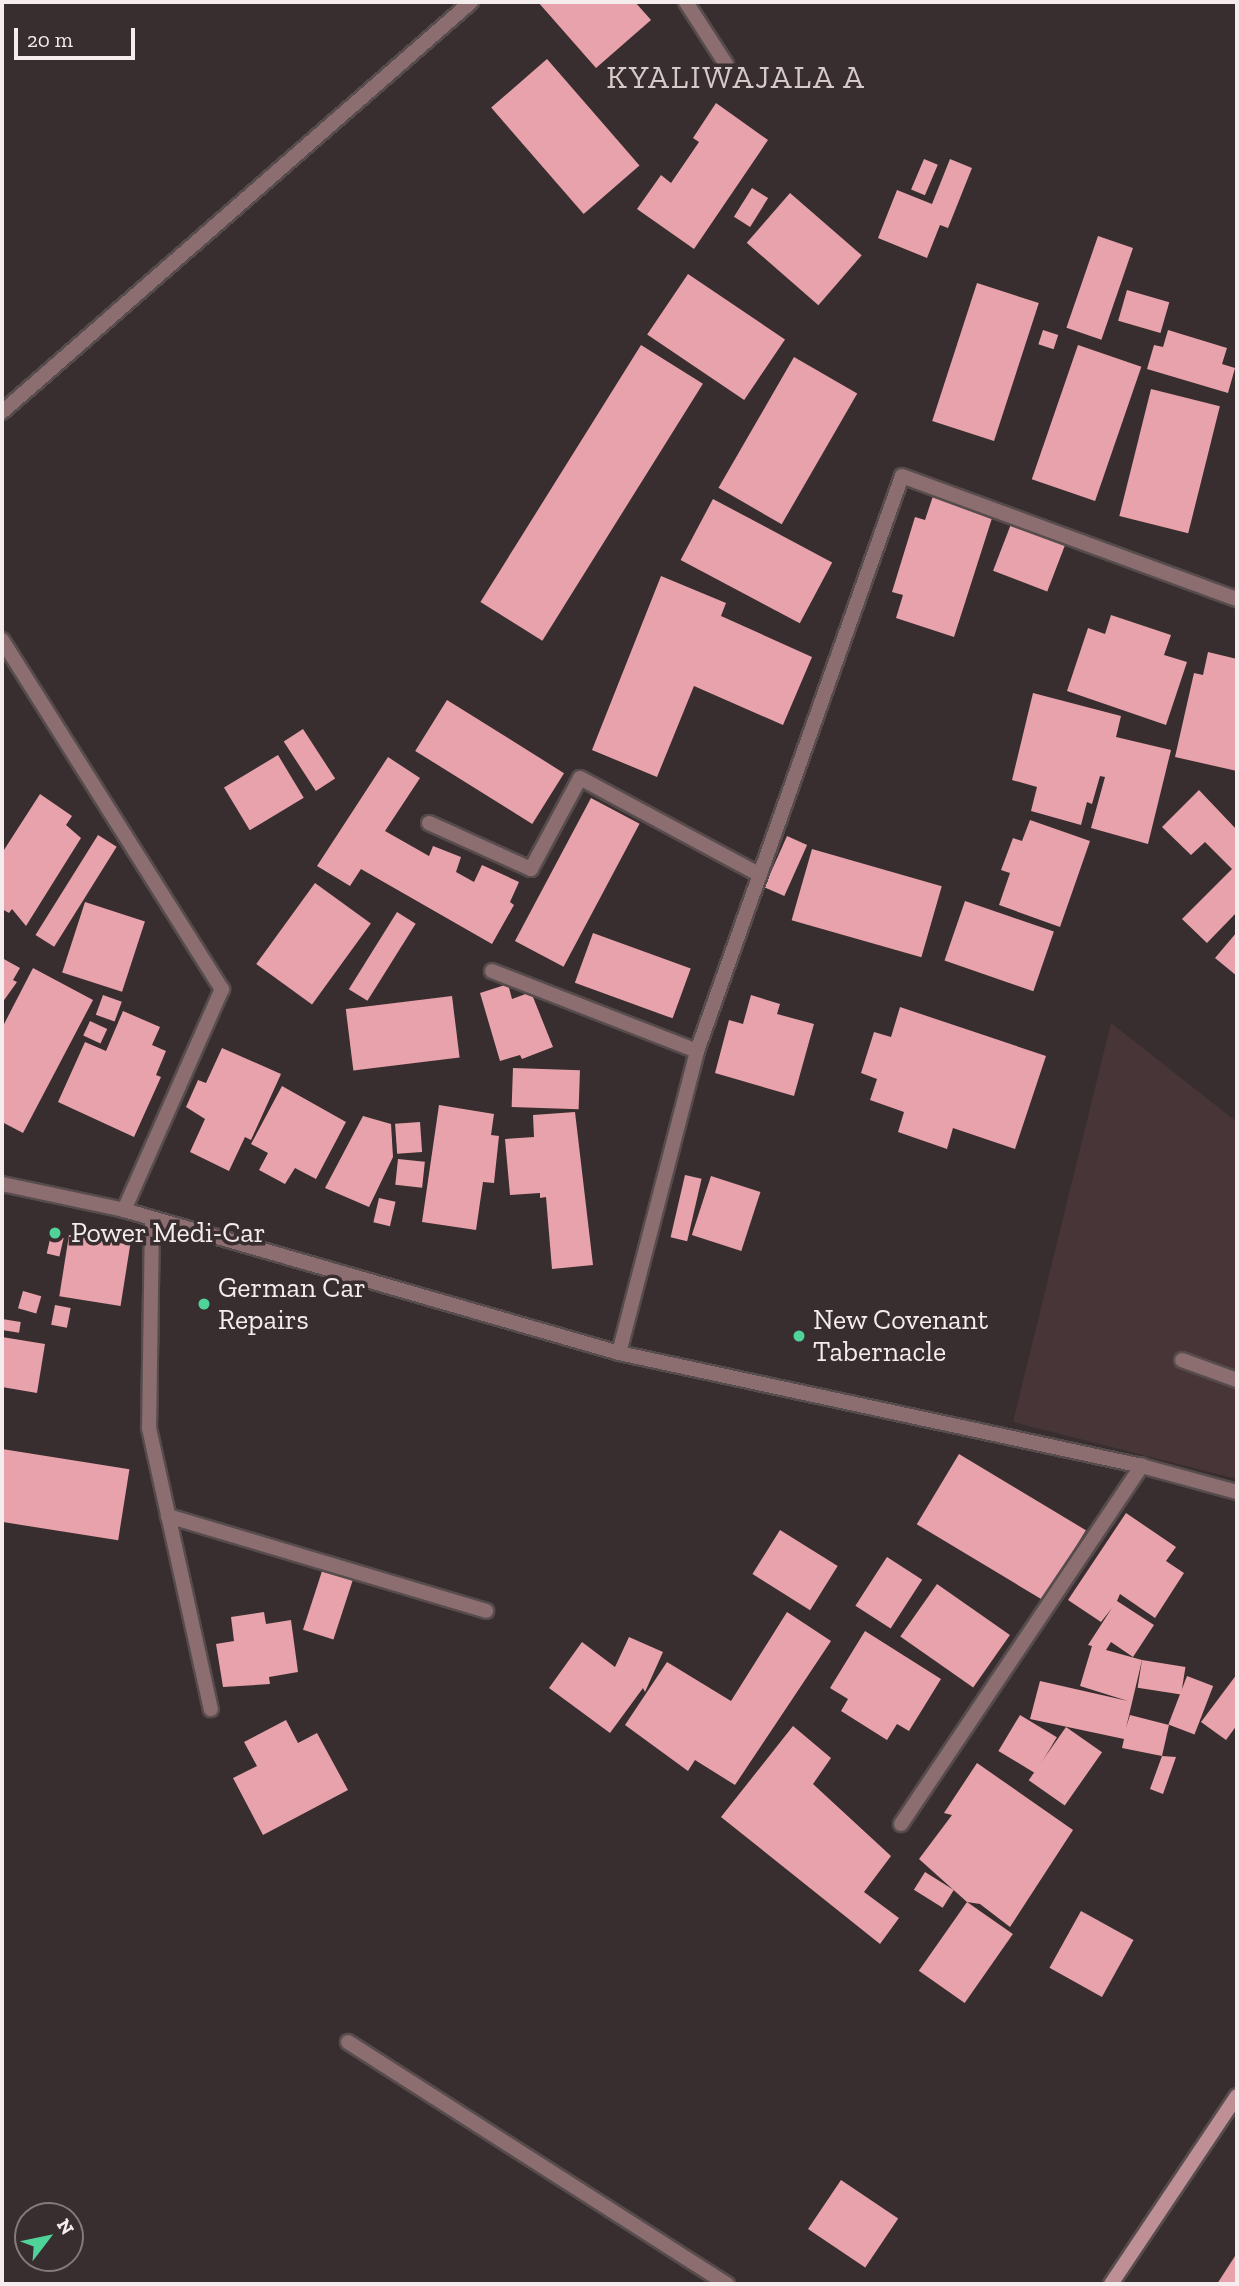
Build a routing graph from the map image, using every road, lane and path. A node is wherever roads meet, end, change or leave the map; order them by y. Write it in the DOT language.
graph roads {
  1 [pos="471,2"];
  2 [pos="686,2"];
  3 [pos="726,64"];
  4 [pos="2,412"];
  5 [pos="1237,599"];
  6 [pos="2,640"];
  7 [pos="429,823"];
  8 [pos="758,874"];
  9 [pos="492,971"];
  10 [pos="698,1051"];
  11 [pos="2,1184"];
  12 [pos="124,1210"];
  13 [pos="152,1219"];
  14 [pos="619,1353"];
  15 [pos="1182,1360"];
  16 [pos="1237,1380"];
  17 [pos="1142,1466"];
  18 [pos="1237,1492"];
  19 [pos="168,1516"];
  20 [pos="486,1611"];
  21 [pos="211,1709"];
  22 [pos="901,1824"];
  23 [pos="348,2042"];
  24 [pos="1237,2096"];
  25 [pos="727,2284"];
  26 [pos="1111,2284"];
  1 -- 4 [label="street"];
  2 -- 3 [label="street"];
  5 -- 8 [label="street"];
  6 -- 12 [label="street"];
  7 -- 8 [label="street"];
  8 -- 10 [label="street"];
  9 -- 10 [label="street"];
  10 -- 14 [label="street"];
  11 -- 12 [label="street"];
  12 -- 13 [label="street"];
  13 -- 14 [label="street"];
  13 -- 19 [label="street"];
  14 -- 17 [label="street"];
  15 -- 16 [label="street"];
  17 -- 18 [label="street"];
  17 -- 22 [label="street"];
  19 -- 20 [label="street"];
  19 -- 21 [label="street"];
  23 -- 25 [label="street"];
  24 -- 26 [label="street"];
}
